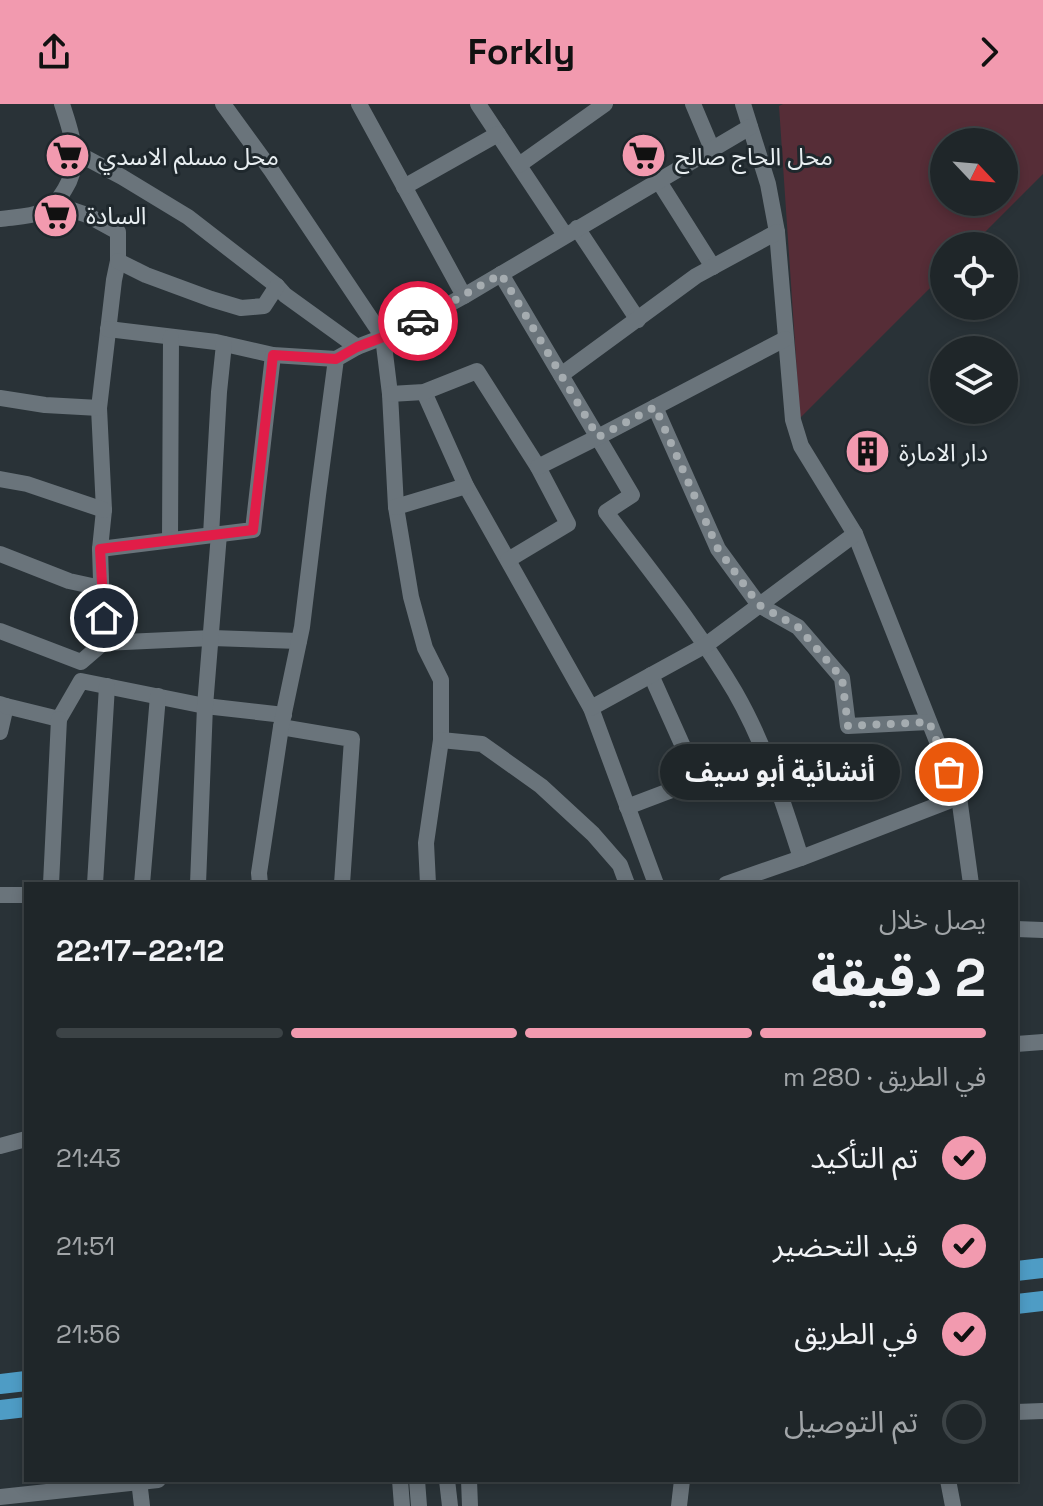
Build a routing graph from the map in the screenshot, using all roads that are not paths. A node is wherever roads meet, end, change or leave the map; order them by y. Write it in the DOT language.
graph roads {
  1 [pos="62,104"];
  2 [pos="223,104"];
  3 [pos="359,104"];
  4 [pos="478,104"];
  5 [pos="693,104"];
  6 [pos="743,104"];
  7 [pos="600,105"];
  8 [pos="750,127"];
  9 [pos="498,134"];
  10 [pos="712,149"];
  11 [pos="75,152"];
  12 [pos="519,165"];
  13 [pos="658,180"];
  14 [pos="404,187"];
  15 [pos="55,204"];
  16 [pos="0,219"];
  17 [pos="571,232"];
  18 [pos="777,232"];
  19 [pos="118,261"];
  20 [pos="713,267"];
  21 [pos="501,274"];
  22 [pos="277,286"];
  23 [pos="464,296"];
  24 [pos="638,320"];
  25 [pos="108,329"];
  26 [pos="171,337"];
  27 [pos="383,337"];
  28 [pos="785,339"];
  29 [pos="224,344"];
  30 [pos="357,347"];
  31 [pos="273,355"];
  32 [pos="336,359"];
  33 [pos="561,375"];
  34 [pos="424,392"];
  35 [pos="390,394"];
  36 [pos="0,398"];
  37 [pos="655,407"];
  38 [pos="99,408"];
  39 [pos="598,437"];
  40 [pos="538,467"];
  41 [pos="0,479"];
  42 [pos="466,486"];
  43 [pos="396,507"];
  44 [pos="104,510"];
  45 [pos="215,534"];
  46 [pos="855,534"];
  47 [pos="170,540"];
  48 [pos="100,549"];
  49 [pos="0,554"];
  50 [pos="508,560"];
  51 [pos="101,588"];
  52 [pos="759,605"];
  53 [pos="0,631"];
  54 [pos="212,638"];
  55 [pos="299,641"];
  56 [pos="103,643"];
  57 [pos="706,645"];
  58 [pos="81,662"];
  59 [pos="651,675"];
  60 [pos="81,681"];
  61 [pos="107,686"];
  62 [pos="158,696"];
  63 [pos="3,705"];
  64 [pos="205,706"];
  65 [pos="591,708"];
  66 [pos="59,719"];
  67 [pos="282,721"];
  68 [pos="929,722"];
  69 [pos="0,732"];
  70 [pos="441,740"];
  71 [pos="764,755"];
  72 [pos="698,780"];
  73 [pos="959,797"];
  74 [pos="627,807"];
  75 [pos="801,858"];
  76 [pos="51,882"];
  77 [pos="95,882"];
  78 [pos="142,882"];
  79 [pos="198,882"];
  80 [pos="260,882"];
  81 [pos="342,882"];
  82 [pos="428,882"];
  83 [pos="626,882"];
  84 [pos="655,882"];
  85 [pos="732,882"];
  86 [pos="971,882"];
  87 [pos="0,895"];
  88 [pos="24,895"];
  89 [pos="1018,929"];
  90 [pos="1043,930"];
  91 [pos="1043,1042"];
  92 [pos="1018,1044"];
  93 [pos="24,1140"];
  94 [pos="0,1146"];
  95 [pos="1043,1268"];
  96 [pos="1018,1271"];
  97 [pos="1043,1301"];
  98 [pos="1018,1304"];
  99 [pos="24,1381"];
  100 [pos="0,1384"];
  101 [pos="24,1407"];
  102 [pos="0,1410"];
  103 [pos="1043,1411"];
  104 [pos="1018,1412"];
  105 [pos="134,1482"];
  106 [pos="139,1482"];
  107 [pos="400,1482"];
  108 [pos="417,1482"];
  109 [pos="447,1482"];
  110 [pos="469,1482"];
  111 [pos="682,1482"];
  112 [pos="948,1482"];
  113 [pos="0,1497"];
  114 [pos="36,1500"];
  115 [pos="142,1506"];
  116 [pos="402,1506"];
  117 [pos="419,1506"];
  118 [pos="450,1506"];
  119 [pos="470,1506"];
  120 [pos="679,1506"];
  121 [pos="953,1506"];
  1 -- 11 [label="street"];
  2 -- 27 [label="street"];
  3 -- 14 [label="street"];
  4 -- 9 [label="street"];
  5 -- 10 [label="street"];
  6 -- 8 [label="street"];
  7 -- 12 [label="street"];
  8 -- 10 [label="street"];
  8 -- 18 [label="street"];
  9 -- 12 [label="street"];
  9 -- 14 [label="street"];
  10 -- 13 [label="street"];
  11 -- 15 [label="street"];
  11 -- 22 [label="street"];
  12 -- 17 [label="street"];
  13 -- 17 [label="street"];
  13 -- 20 [label="street"];
  14 -- 23 [label="street"];
  15 -- 16 [label="street"];
  15 -- 19 [label="street"];
  17 -- 21 [label="street"];
  17 -- 24 [label="street"];
  18 -- 20 [label="street"];
  18 -- 28 [label="street"];
  19 -- 22 [label="street"];
  19 -- 25 [label="street"];
  20 -- 24 [label="street"];
  21 -- 23 [label="street"];
  21 -- 33 [label="street"];
  22 -- 30 [label="street"];
  23 -- 27 [label="street"];
  24 -- 33 [label="street"];
  25 -- 26 [label="street"];
  25 -- 38 [label="street"];
  26 -- 29 [label="street"];
  26 -- 47 [label="street"];
  27 -- 30 [label="street"];
  27 -- 35 [label="street"];
  28 -- 37 [label="street"];
  28 -- 46 [label="street"];
  29 -- 31 [label="street"];
  29 -- 45 [label="street"];
  30 -- 32 [label="street"];
  31 -- 32 [label="street"];
  31 -- 45 [label="street"];
  32 -- 55 [label="street"];
  33 -- 39 [label="street"];
  34 -- 35 [label="street"];
  34 -- 40 [label="street"];
  34 -- 42 [label="street"];
  35 -- 43 [label="street"];
  36 -- 38 [label="street"];
  37 -- 39 [label="street"];
  37 -- 52 [label="street"];
  38 -- 44 [label="street"];
  39 -- 40 [label="street"];
  39 -- 57 [label="street"];
  40 -- 50 [label="street"];
  41 -- 44 [label="street"];
  42 -- 43 [label="street"];
  42 -- 50 [label="street"];
  43 -- 70 [label="street"];
  44 -- 48 [label="street"];
  45 -- 47 [label="street"];
  45 -- 54 [label="street"];
  46 -- 52 [label="street"];
  46 -- 68 [label="street"];
  47 -- 48 [label="street"];
  48 -- 51 [label="street"];
  49 -- 51 [label="street"];
  50 -- 65 [label="street"];
  51 -- 56 [label="street"];
  52 -- 57 [label="street"];
  52 -- 68 [label="street"];
  53 -- 58 [label="street"];
  54 -- 55 [label="street"];
  54 -- 56 [label="street"];
  54 -- 64 [label="street"];
  55 -- 67 [label="street"];
  56 -- 58 [label="street"];
  57 -- 59 [label="street"];
  57 -- 71 [label="street"];
  58 -- 60 [label="street"];
  59 -- 65 [label="street"];
  59 -- 72 [label="street"];
  60 -- 61 [label="street"];
  60 -- 66 [label="street"];
  61 -- 62 [label="street"];
  61 -- 77 [label="street"];
  62 -- 64 [label="street"];
  62 -- 78 [label="street"];
  63 -- 66 [label="street"];
  63 -- 69 [label="street"];
  64 -- 67 [label="street"];
  64 -- 79 [label="street"];
  65 -- 74 [label="street"];
  66 -- 76 [label="street"];
  67 -- 80 [label="street"];
  67 -- 81 [label="street"];
  68 -- 73 [label="street"];
  70 -- 82 [label="street"];
  70 -- 83 [label="street"];
  71 -- 72 [label="street"];
  71 -- 75 [label="street"];
  72 -- 74 [label="street"];
  73 -- 75 [label="street"];
  73 -- 86 [label="street"];
  74 -- 84 [label="street"];
  75 -- 85 [label="street"];
  87 -- 88 [label="street"];
  89 -- 90 [label="street"];
  91 -- 92 [label="street"];
  93 -- 94 [label="street"];
  95 -- 96 [label="main road"];
  97 -- 98 [label="main road"];
  99 -- 100 [label="main road"];
  101 -- 102 [label="main road"];
  103 -- 104 [label="street"];
  105 -- 114 [label="street"];
  106 -- 115 [label="street"];
  107 -- 116 [label="street"];
  108 -- 117 [label="street"];
  109 -- 118 [label="street"];
  110 -- 119 [label="street"];
  111 -- 120 [label="street"];
  112 -- 121 [label="street"];
  113 -- 114 [label="street"];
}
